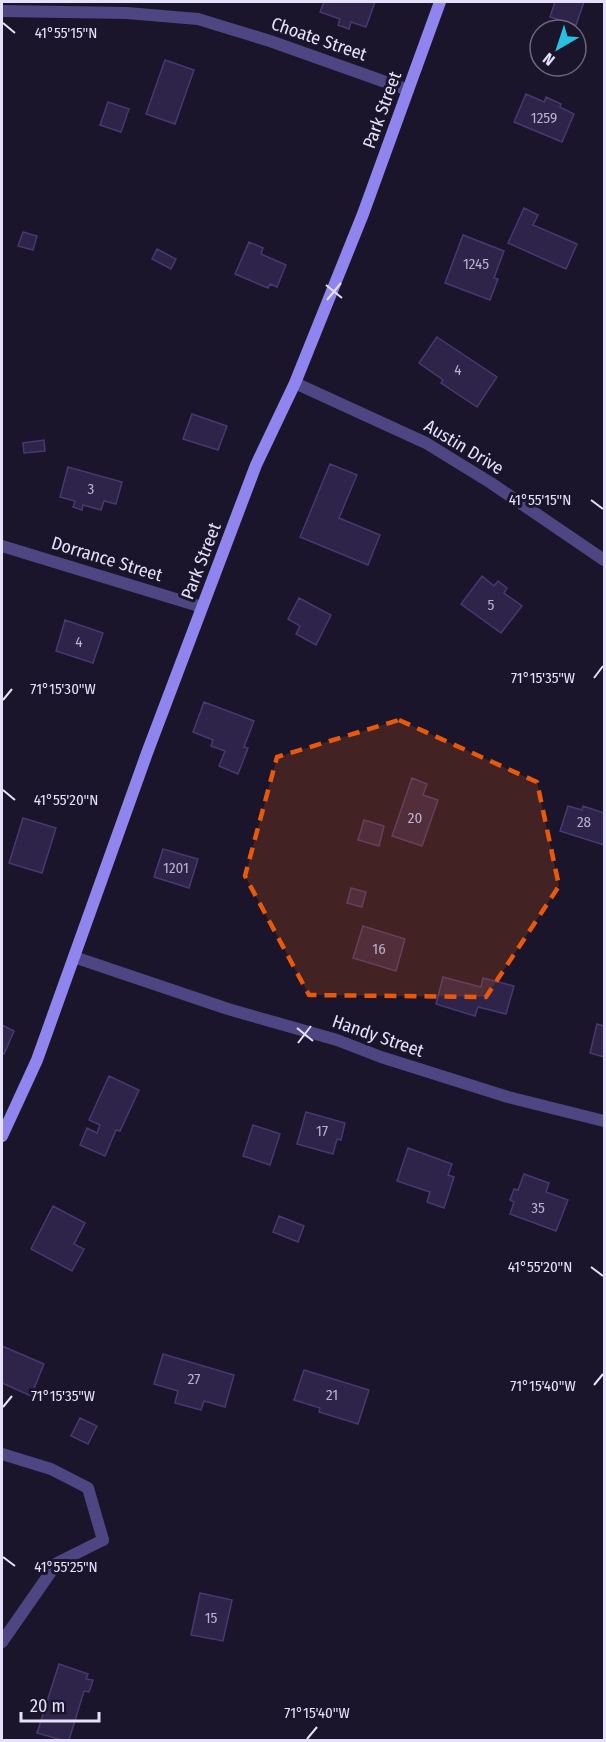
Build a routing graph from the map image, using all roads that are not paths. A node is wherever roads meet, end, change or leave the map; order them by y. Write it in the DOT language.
graph roads {
  1 [pos="440,2"];
  2 [pos="2,11"];
  3 [pos="408,90"];
  4 [pos="295,383"];
  5 [pos="2,546"];
  6 [pos="604,560"];
  7 [pos="202,606"];
  8 [pos="74,957"];
  9 [pos="604,1121"];
  10 [pos="2,1136"];
  11 [pos="2,1454"];
  12 [pos="2,1642"];
  1 -- 3 [label="main road, Park Street"];
  2 -- 3 [label="street, Choate Street"];
  3 -- 4 [label="main road, Park Street"];
  4 -- 6 [label="street, Austin Drive"];
  4 -- 7 [label="main road, Park Street"];
  5 -- 7 [label="street, Dorrance Street"];
  7 -- 8 [label="main road, Park Street"];
  8 -- 9 [label="street, Handy Street"];
  8 -- 10 [label="main road, Park Street"];
  11 -- 12 [label="street"];
}
